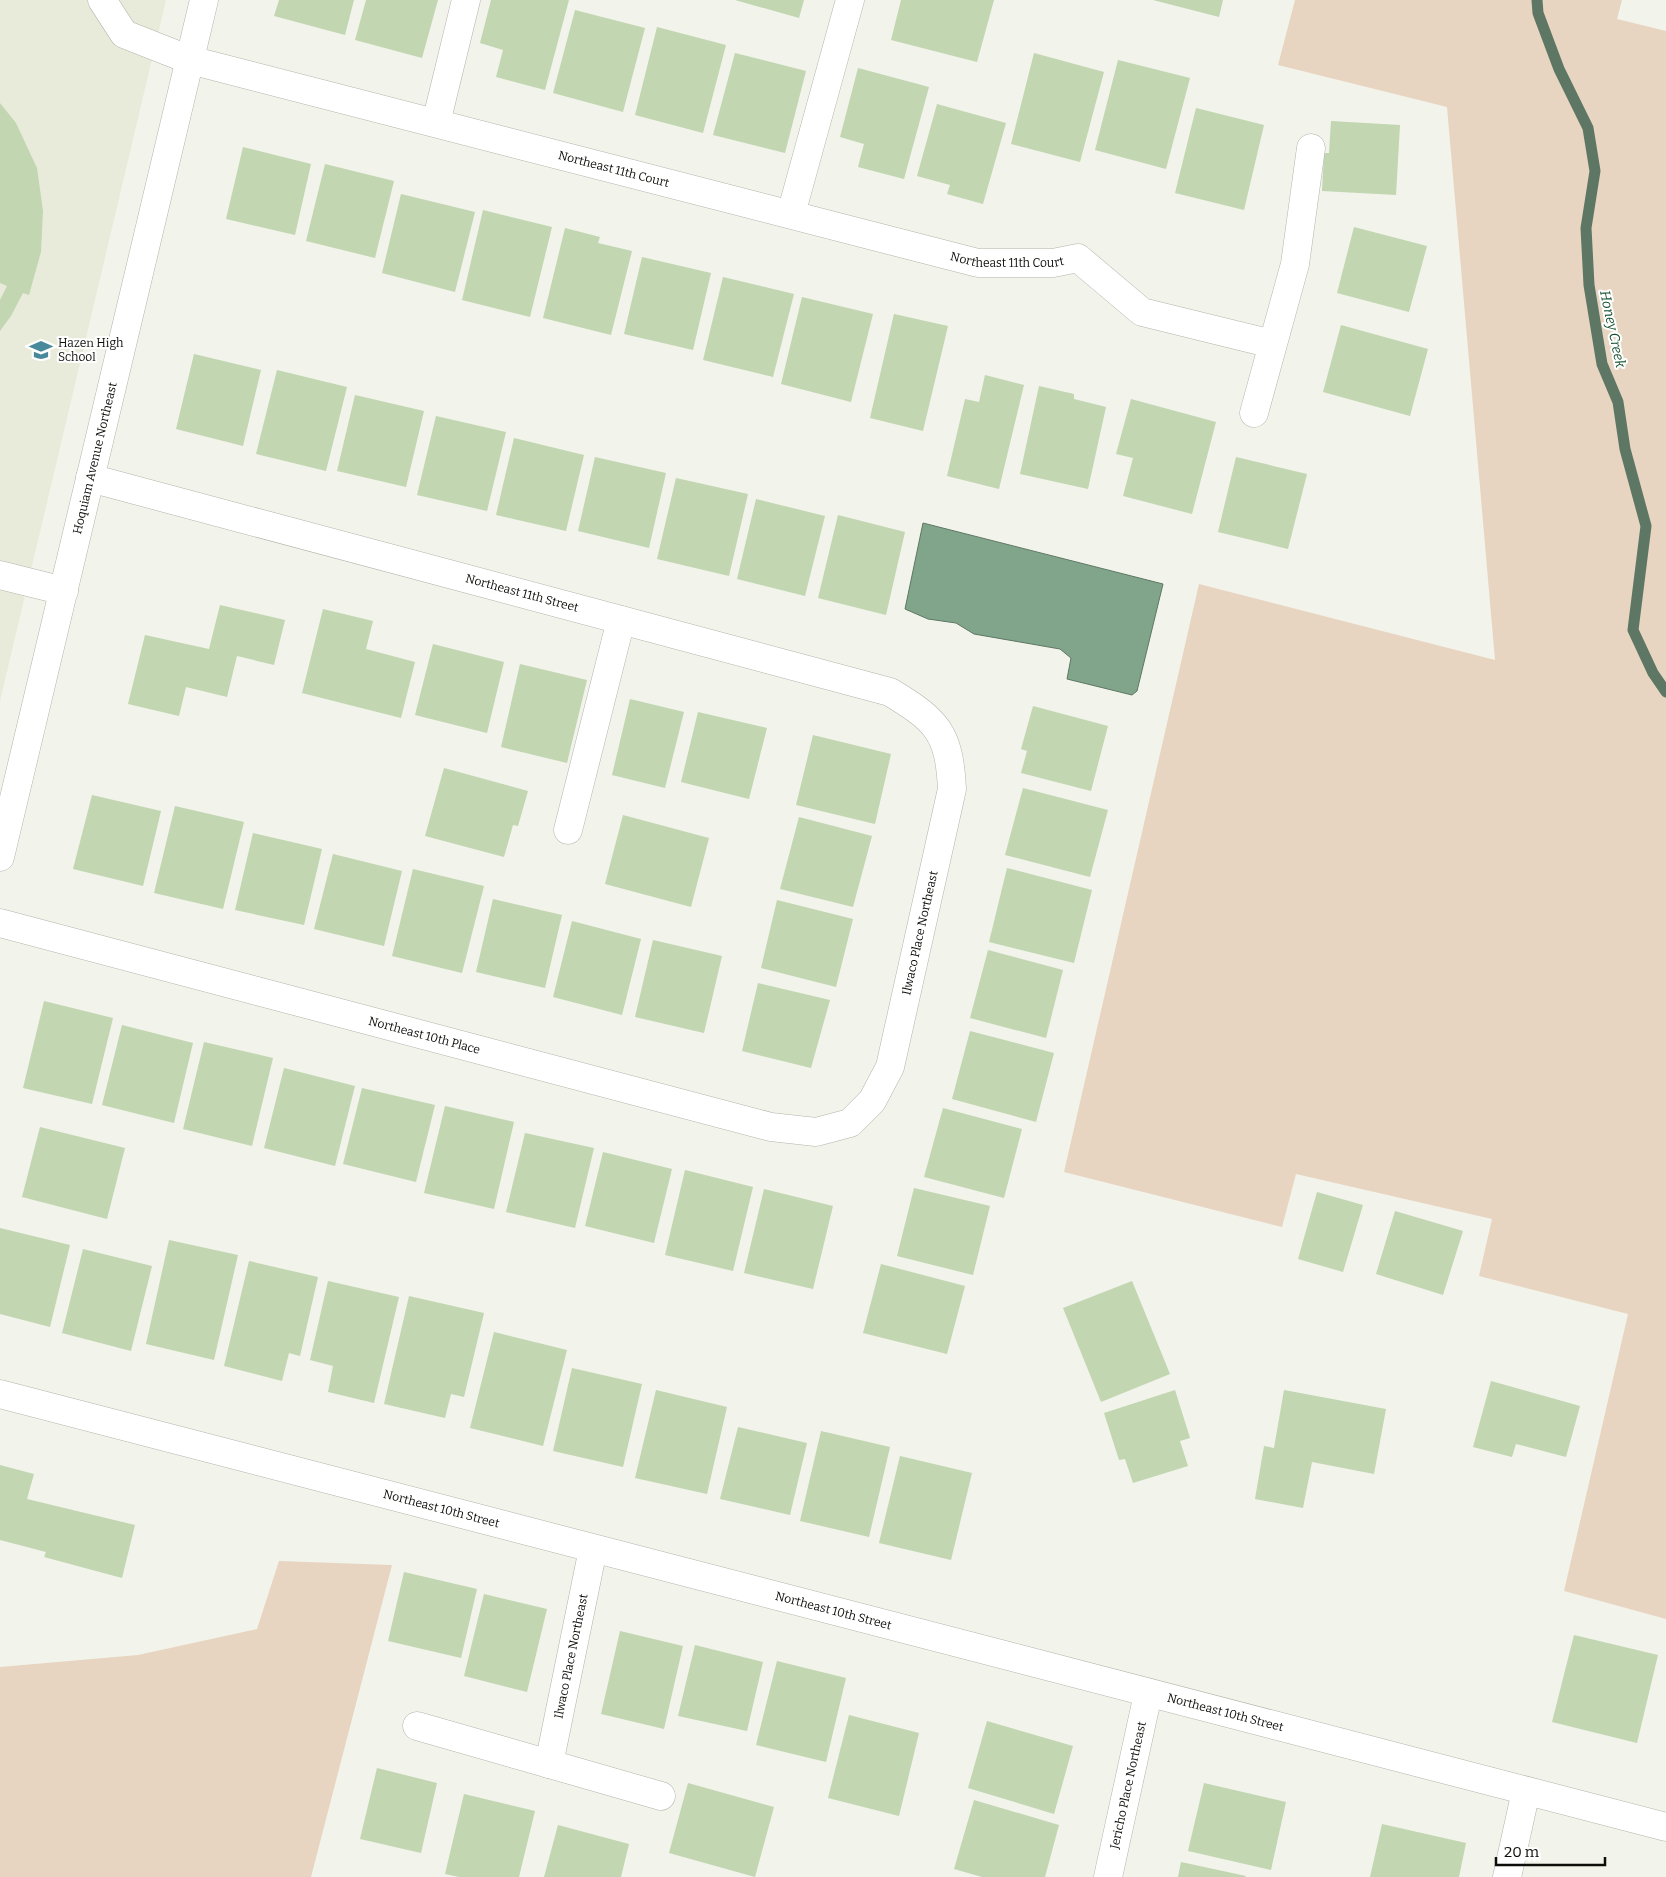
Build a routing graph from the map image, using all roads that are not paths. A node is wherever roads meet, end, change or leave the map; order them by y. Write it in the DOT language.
graph roads {
  1 [pos="102,0"];
  2 [pos="204,0"];
  3 [pos="466,0"];
  4 [pos="850,0"];
  5 [pos="190,60"];
  6 [pos="436,123"];
  7 [pos="1311,148"];
  8 [pos="791,214"];
  9 [pos="1272,344"];
  10 [pos="1254,413"];
  11 [pos="90,478"];
  12 [pos="0,575"];
  13 [pos="64,591"];
  14 [pos="621,620"];
  15 [pos="941,732"];
  16 [pos="568,830"];
  17 [pos="0,857"];
  18 [pos="0,923"];
  19 [pos="850,1123"];
  20 [pos="0,1394"];
  21 [pos="593,1549"];
  22 [pos="1148,1694"];
  23 [pos="417,1726"];
  24 [pos="549,1764"];
  25 [pos="1526,1791"];
  26 [pos="661,1796"];
  27 [pos="1666,1827"];
  28 [pos="1108,1877"];
  29 [pos="1507,1877"];
  1 -- 5 [label="street, Northeast 11th Court"];
  2 -- 5 [label="street, Hoquiam Avenue Northeast"];
  3 -- 6 [label="street"];
  4 -- 8 [label="street"];
  5 -- 6 [label="street, Northeast 11th Court"];
  5 -- 11 [label="street, Hoquiam Avenue Northeast"];
  6 -- 8 [label="street, Northeast 11th Court"];
  7 -- 9 [label="street"];
  8 -- 9 [label="street, Northeast 11th Court"];
  9 -- 10 [label="street"];
  11 -- 13 [label="street, Hoquiam Avenue Northeast"];
  11 -- 14 [label="street, Northeast 11th Street"];
  12 -- 13 [label="street"];
  13 -- 17 [label="street, Hoquiam Avenue Northeast"];
  14 -- 15 [label="street, Northeast 11th Street"];
  14 -- 16 [label="street"];
  15 -- 19 [label="street, Ilwaco Place Northeast"];
  18 -- 19 [label="street, Northeast 10th Place"];
  20 -- 21 [label="street, Northeast 10th Street"];
  21 -- 22 [label="street, Northeast 10th Street"];
  21 -- 24 [label="street, Ilwaco Place Northeast"];
  22 -- 25 [label="street, Northeast 10th Street"];
  22 -- 28 [label="street, Jericho Place Northeast"];
  23 -- 24 [label="street"];
  24 -- 26 [label="street"];
  25 -- 27 [label="street, Northeast 10th Street"];
  25 -- 29 [label="street"];
}
